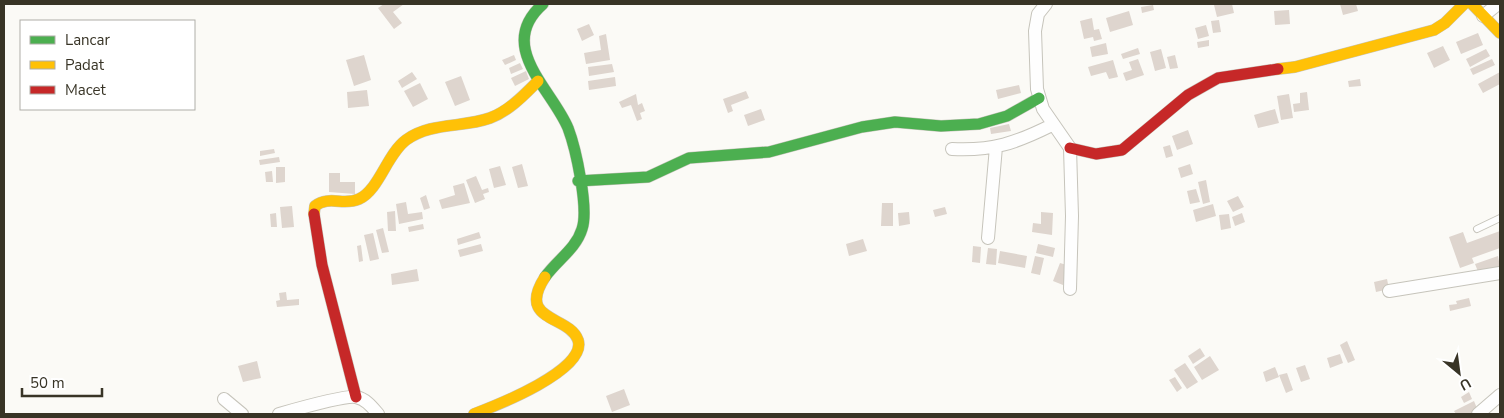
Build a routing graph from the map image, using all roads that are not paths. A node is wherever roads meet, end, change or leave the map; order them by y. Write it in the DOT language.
graph roads {
  1 [pos="544,4"];
  2 [pos="1046,4"];
  3 [pos="1498,4"];
  4 [pos="1464,5"];
  5 [pos="1483,16"];
  6 [pos="1500,33"];
  7 [pos="538,81"];
  8 [pos="1041,104"];
  9 [pos="1051,123"];
  10 [pos="996,147"];
  11 [pos="1070,148"];
  12 [pos="952,149"];
  13 [pos="579,186"];
  14 [pos="1500,218"];
  15 [pos="1476,229"];
  16 [pos="988,238"];
  17 [pos="1500,273"];
  18 [pos="1070,289"];
  19 [pos="1389,291"];
  20 [pos="1500,395"];
  21 [pos="356,397"];
  22 [pos="224,399"];
  23 [pos="242,414"];
  24 [pos="279,414"];
  25 [pos="378,414"];
  26 [pos="474,414"];
  27 [pos="1478,414"];
  1 -- 7 [label="street"];
  2 -- 8 [label="street"];
  3 -- 5 [label="street"];
  4 -- 5 [label="street"];
  4 -- 11 [label="street"];
  5 -- 6 [label="street"];
  7 -- 13 [label="street"];
  7 -- 21 [label="street"];
  8 -- 9 [label="street"];
  8 -- 13 [label="street"];
  9 -- 10 [label="street"];
  9 -- 11 [label="street"];
  10 -- 12 [label="street"];
  10 -- 16 [label="street"];
  11 -- 18 [label="street"];
  13 -- 26 [label="street"];
  14 -- 15 [label="lane"];
  17 -- 19 [label="street"];
  20 -- 27 [label="street"];
  21 -- 24 [label="street"];
  21 -- 25 [label="street"];
  22 -- 23 [label="street"];
}
